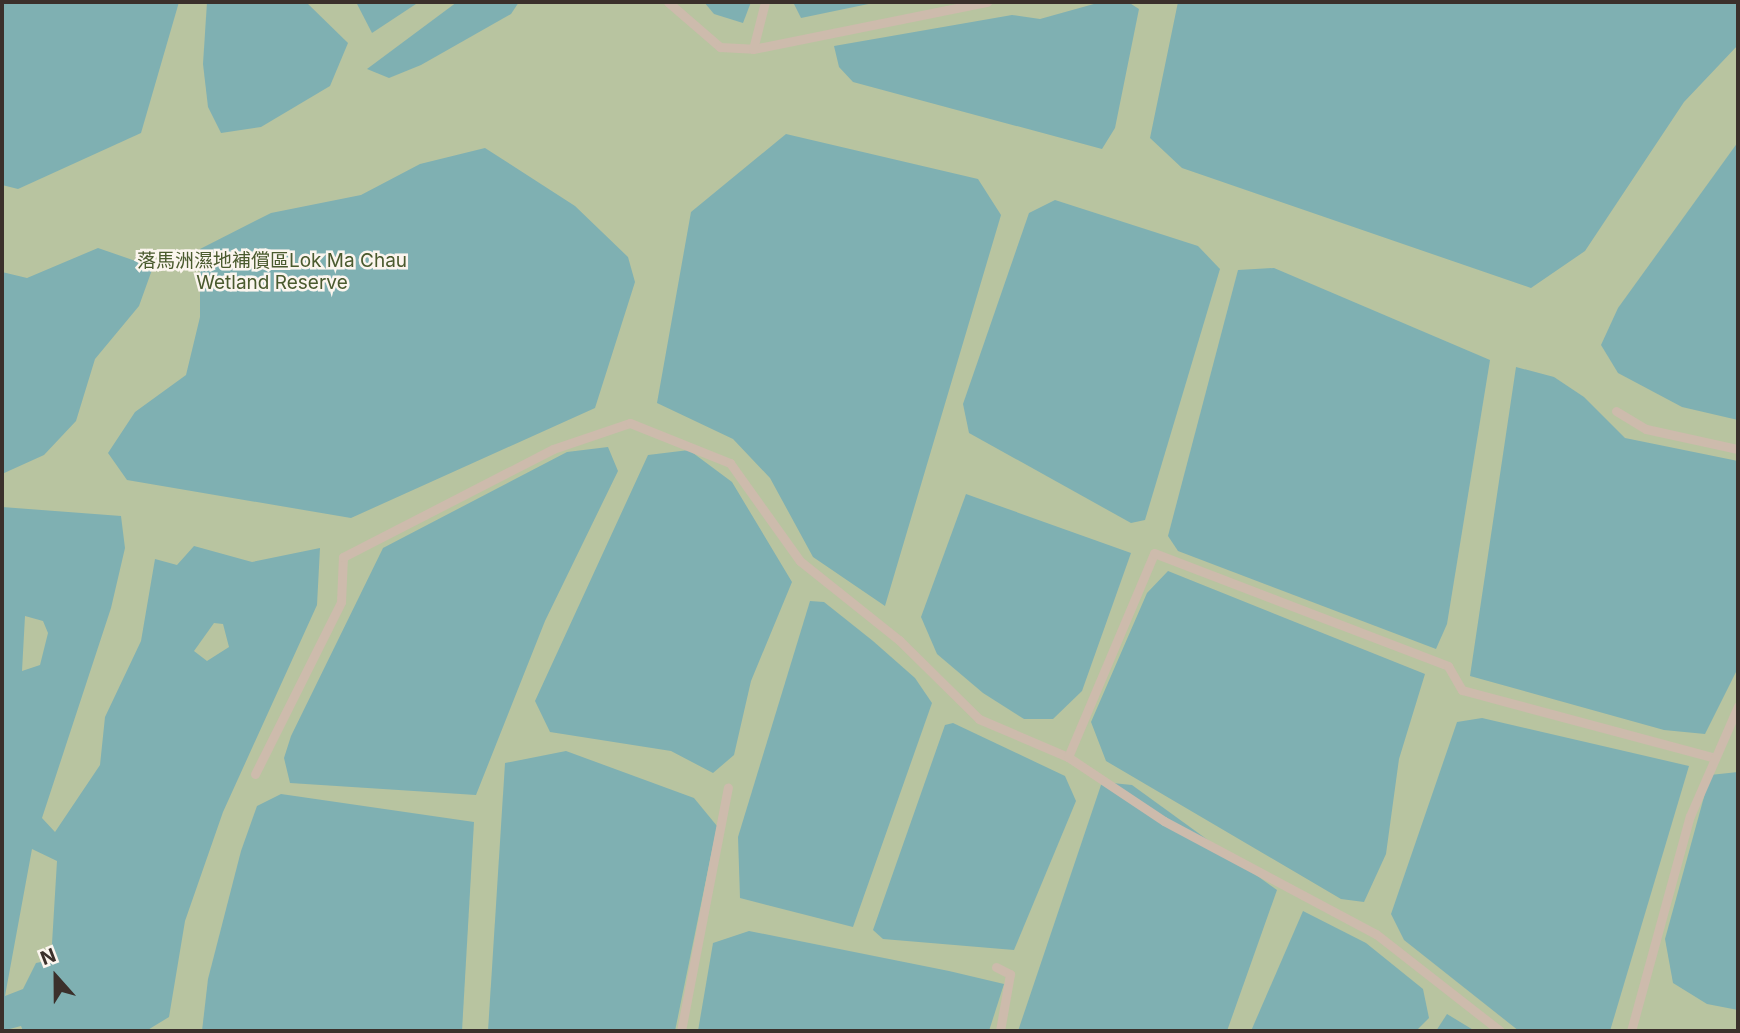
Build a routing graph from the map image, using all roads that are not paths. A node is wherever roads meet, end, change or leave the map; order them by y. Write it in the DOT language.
graph roads {
  1 [pos="668,2"];
  2 [pos="765,2"];
  3 [pos="987,2"];
  4 [pos="753,49"];
  5 [pos="1616,411"];
  6 [pos="1738,449"];
  7 [pos="1738,706"];
  8 [pos="1068,757"];
  9 [pos="1715,758"];
  10 [pos="255,774"];
  11 [pos="728,787"];
  12 [pos="996,967"];
  13 [pos="681,1031"];
  14 [pos="1000,1031"];
  15 [pos="1500,1031"];
  16 [pos="1631,1031"];
  1 -- 4 [label="lane"];
  2 -- 4 [label="lane"];
  3 -- 4 [label="lane"];
  5 -- 6 [label="lane"];
  7 -- 9 [label="lane"];
  8 -- 9 [label="lane"];
  8 -- 10 [label="lane"];
  8 -- 15 [label="lane"];
  9 -- 16 [label="lane"];
  11 -- 13 [label="lane"];
  12 -- 14 [label="lane"];
}
